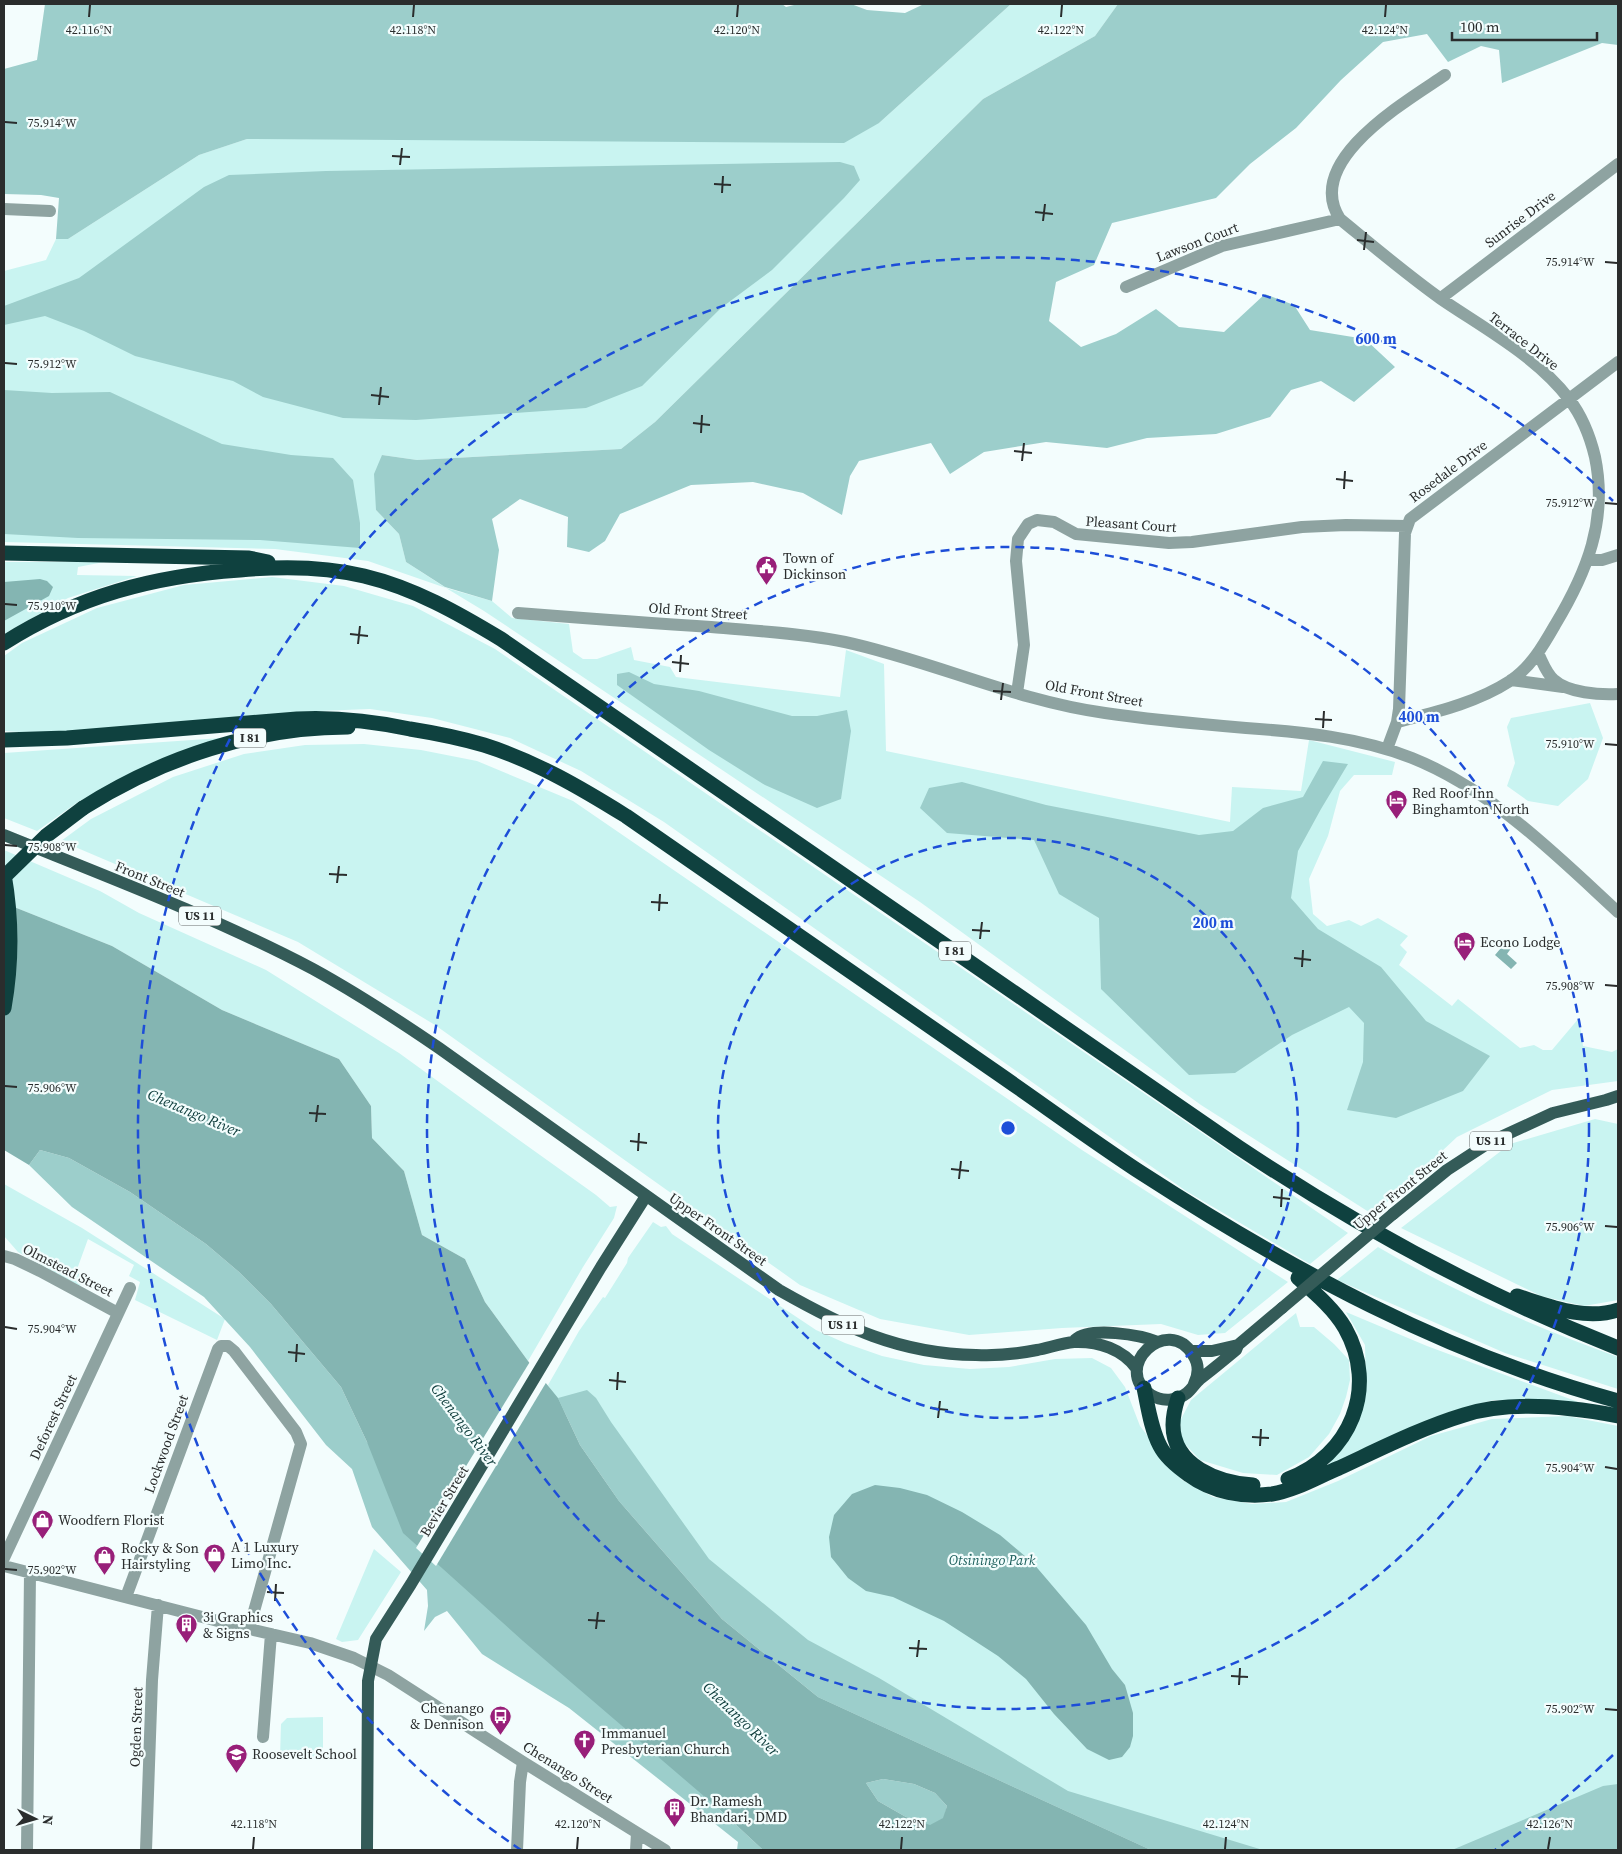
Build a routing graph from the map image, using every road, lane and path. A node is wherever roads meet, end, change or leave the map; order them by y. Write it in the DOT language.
graph roads {
  1 [pos="1445,76"];
  2 [pos="1618,164"];
  3 [pos="4,209"];
  4 [pos="50,211"];
  5 [pos="1340,219"];
  6 [pos="1126,287"];
  7 [pos="1441,298"];
  8 [pos="1618,362"];
  9 [pos="1569,399"];
  10 [pos="1406,526"];
  11 [pos="4,553"];
  12 [pos="1618,555"];
  13 [pos="1588,560"];
  14 [pos="291,567"];
  15 [pos="518,613"];
  16 [pos="4,643"];
  17 [pos="1538,653"];
  18 [pos="1511,680"];
  19 [pos="1566,688"];
  20 [pos="1017,693"];
  21 [pos="1618,694"];
  22 [pos="1397,722"];
  23 [pos="432,733"];
  24 [pos="4,740"];
  25 [pos="1387,750"];
  26 [pos="4,835"];
  27 [pos="4,875"];
  28 [pos="1618,912"];
  29 [pos="4,1008"];
  30 [pos="388,1013"];
  31 [pos="1614,1100"];
  32 [pos="646,1196"];
  33 [pos="1271,1253"];
  34 [pos="4,1256"];
  35 [pos="1468,1281"];
  36 [pos="130,1288"];
  37 [pos="1618,1310"];
  38 [pos="118,1313"];
  39 [pos="1074,1342"];
  40 [pos="1158,1342"];
  41 [pos="1238,1345"];
  42 [pos="1618,1348"];
  43 [pos="1191,1351"];
  44 [pos="1138,1369"];
  45 [pos="1194,1384"];
  46 [pos="1144,1388"];
  47 [pos="1178,1398"];
  48 [pos="1618,1401"];
  49 [pos="1618,1416"];
  50 [pos="4,1558"];
  51 [pos="4,1566"];
  52 [pos="30,1573"];
  53 [pos="126,1597"];
  54 [pos="158,1605"];
  55 [pos="249,1629"];
  56 [pos="271,1634"];
  57 [pos="371,1666"];
  58 [pos="263,1737"];
  59 [pos="524,1762"];
  60 [pos="637,1833"];
  61 [pos="27,1850"];
  62 [pos="146,1850"];
  63 [pos="367,1850"];
  64 [pos="517,1850"];
  65 [pos="636,1850"];
  66 [pos="665,1850"];
  1 -- 5 [label="street"];
  2 -- 7 [label="street, Sunrise Drive"];
  3 -- 4 [label="street"];
  5 -- 6 [label="street, Lawson Court"];
  5 -- 7 [label="street, Terrace Drive"];
  7 -- 9 [label="street, Terrace Drive"];
  8 -- 9 [label="street, Rosedale Drive"];
  9 -- 10 [label="street, Rosedale Drive"];
  9 -- 13 [label="street, Terrace Drive"];
  10 -- 20 [label="street, Pleasant Court"];
  10 -- 22 [label="street"];
  11 -- 14 [label="highway"];
  12 -- 13 [label="street"];
  13 -- 17 [label="street, Terrace Drive"];
  14 -- 16 [label="highway, I 81"];
  14 -- 35 [label="highway, I 81"];
  15 -- 20 [label="street, Old Front Street"];
  17 -- 18 [label="street, Terrace Drive"];
  17 -- 19 [label="street"];
  18 -- 19 [label="street"];
  18 -- 22 [label="street, Terrace Drive"];
  19 -- 21 [label="street"];
  20 -- 25 [label="street, Old Front Street"];
  22 -- 25 [label="street"];
  23 -- 24 [label="highway"];
  23 -- 27 [label="highway, I 81, bridge"];
  23 -- 33 [label="highway, I 81"];
  25 -- 28 [label="street, Old Front Street"];
  26 -- 30 [label="main road, Front Street / US 11"];
  27 -- 29 [label="highway, bridge"];
  30 -- 32 [label="main road, Upper Front Street / US 11"];
  31 -- 41 [label="main road, Upper Front Street / US 11, bridge"];
  32 -- 39 [label="main road, Upper Front Street / US 11"];
  32 -- 57 [label="main road, Bevier Street"];
  33 -- 47 [label="highway"];
  33 -- 48 [label="highway, I 81"];
  34 -- 38 [label="street, Olmstead Street"];
  35 -- 37 [label="highway"];
  35 -- 42 [label="highway, I 81"];
  36 -- 38 [label="street, Deforest Street"];
  38 -- 50 [label="street, Deforest Street"];
  39 -- 40 [label="main road, Upper Front Street / US 11"];
  39 -- 44 [label="main road, Upper Front Street / US 11"];
  40 -- 43 [label="main road, Upper Front Street / US 11"];
  40 -- 44 [label="main road"];
  41 -- 43 [label="main road, Upper Front Street / US 11"];
  41 -- 45 [label="main road, Upper Front Street / US 11"];
  43 -- 45 [label="main road"];
  44 -- 46 [label="main road, Upper Front Street / US 11"];
  45 -- 47 [label="main road, Upper Front Street / US 11"];
  46 -- 47 [label="main road"];
  46 -- 49 [label="highway"];
  51 -- 52 [label="street, Chenango Street"];
  52 -- 53 [label="street, Chenango Street"];
  52 -- 61 [label="street"];
  53 -- 54 [label="street, Chenango Street"];
  53 -- 55 [label="street, Lockwood Street"];
  54 -- 55 [label="street, Chenango Street"];
  54 -- 62 [label="street, Ogden Street"];
  55 -- 56 [label="street, Chenango Street"];
  56 -- 57 [label="street, Chenango Street"];
  56 -- 58 [label="street"];
  57 -- 59 [label="street, Chenango Street"];
  57 -- 63 [label="main road, Bevier Street"];
  59 -- 60 [label="street, Chenango Street"];
  59 -- 64 [label="street"];
  60 -- 65 [label="street"];
  60 -- 66 [label="street, Chenango Street"];
}
